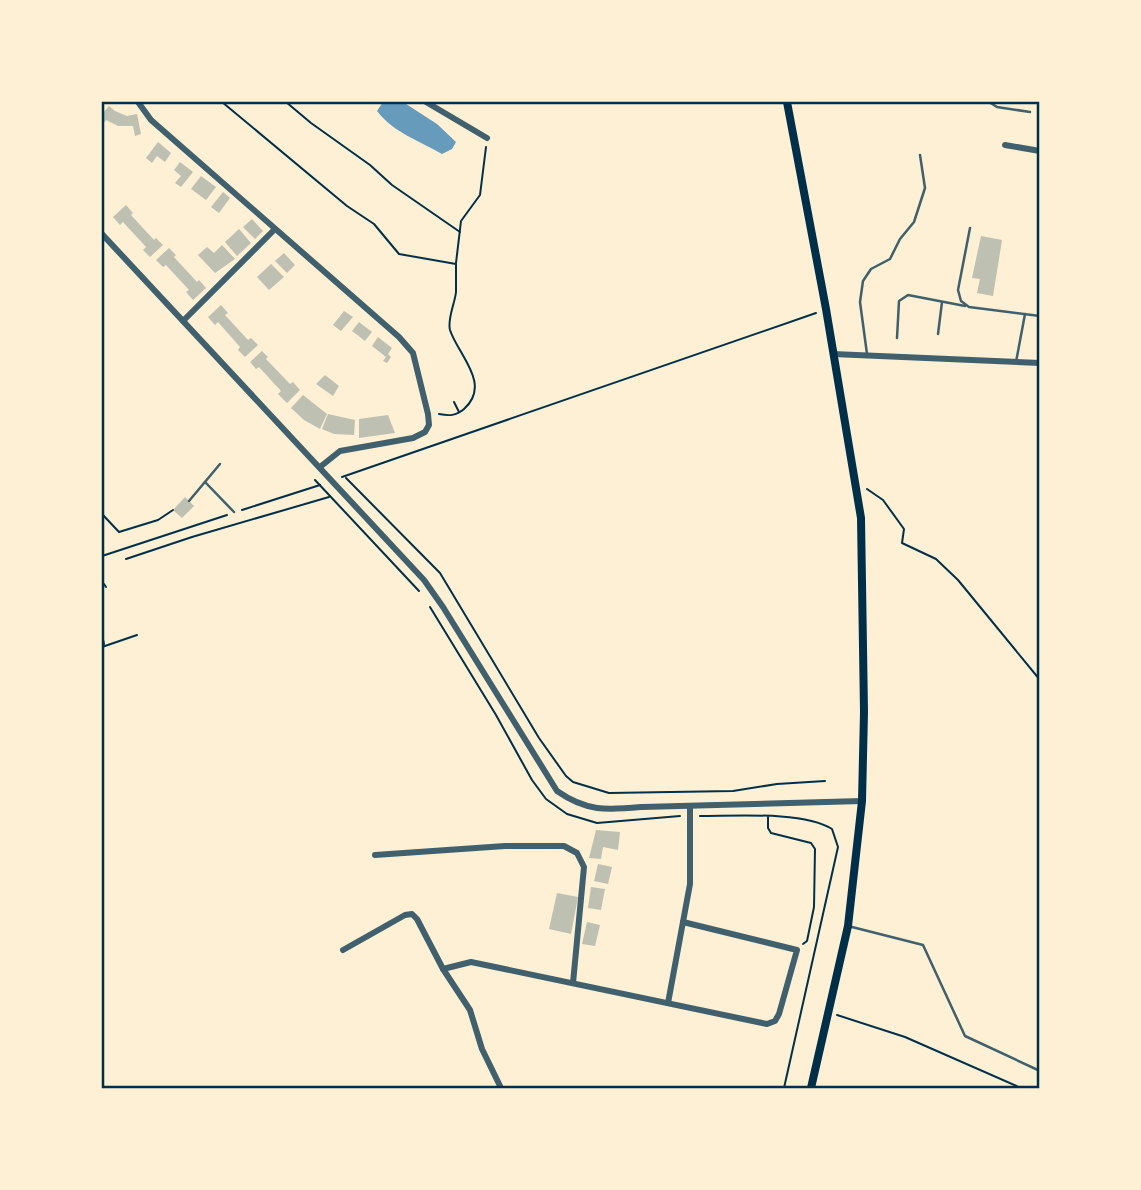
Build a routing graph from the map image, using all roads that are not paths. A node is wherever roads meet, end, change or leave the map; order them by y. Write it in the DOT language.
graph roads {
  1 [pos="138,102"];
  2 [pos="426,102"];
  3 [pos="787,102"];
  4 [pos="989,102"];
  5 [pos="1030,112"];
  6 [pos="487,138"];
  7 [pos="1005,145"];
  8 [pos="1040,151"];
  9 [pos="920,155"];
  10 [pos="970,229"];
  11 [pos="274,230"];
  12 [pos="102,234"];
  13 [pos="942,302"];
  14 [pos="969,307"];
  15 [pos="1025,314"];
  16 [pos="1040,316"];
  17 [pos="183,321"];
  18 [pos="938,334"];
  19 [pos="897,338"];
  20 [pos="833,354"];
  21 [pos="867,354"];
  22 [pos="1016,362"];
  23 [pos="1040,363"];
  24 [pos="220,464"];
  25 [pos="320,467"];
  26 [pos="205,482"];
  27 [pos="189,502"];
  28 [pos="234,512"];
  29 [pos="862,801"];
  30 [pos="690,806"];
  31 [pos="375,855"];
  32 [pos="683,922"];
  33 [pos="848,926"];
  34 [pos="343,950"];
  35 [pos="443,969"];
  36 [pos="573,983"];
  37 [pos="668,1003"];
  38 [pos="1040,1071"];
  39 [pos="501,1088"];
  40 [pos="811,1088"];
  1 -- 11 [label="street"];
  2 -- 6 [label="street"];
  3 -- 20 [label="main road"];
  4 -- 5 [label="lane"];
  7 -- 8 [label="street"];
  9 -- 21 [label="lane"];
  10 -- 14 [label="lane"];
  11 -- 17 [label="street"];
  11 -- 25 [label="street"];
  12 -- 17 [label="street"];
  13 -- 14 [label="lane"];
  13 -- 18 [label="lane"];
  13 -- 19 [label="lane"];
  14 -- 15 [label="lane"];
  15 -- 16 [label="lane"];
  15 -- 22 [label="lane"];
  17 -- 25 [label="street"];
  20 -- 21 [label="street"];
  20 -- 29 [label="main road"];
  21 -- 22 [label="street"];
  22 -- 23 [label="street"];
  24 -- 26 [label="lane"];
  25 -- 30 [label="street"];
  26 -- 27 [label="lane"];
  26 -- 28 [label="lane"];
  29 -- 30 [label="street"];
  29 -- 33 [label="main road"];
  30 -- 32 [label="street"];
  31 -- 36 [label="street"];
  32 -- 37 [label="street"];
  32 -- 37 [label="street"];
  33 -- 38 [label="lane"];
  33 -- 40 [label="main road"];
  34 -- 35 [label="street"];
  35 -- 36 [label="street"];
  35 -- 39 [label="street"];
  36 -- 37 [label="street"];
}
